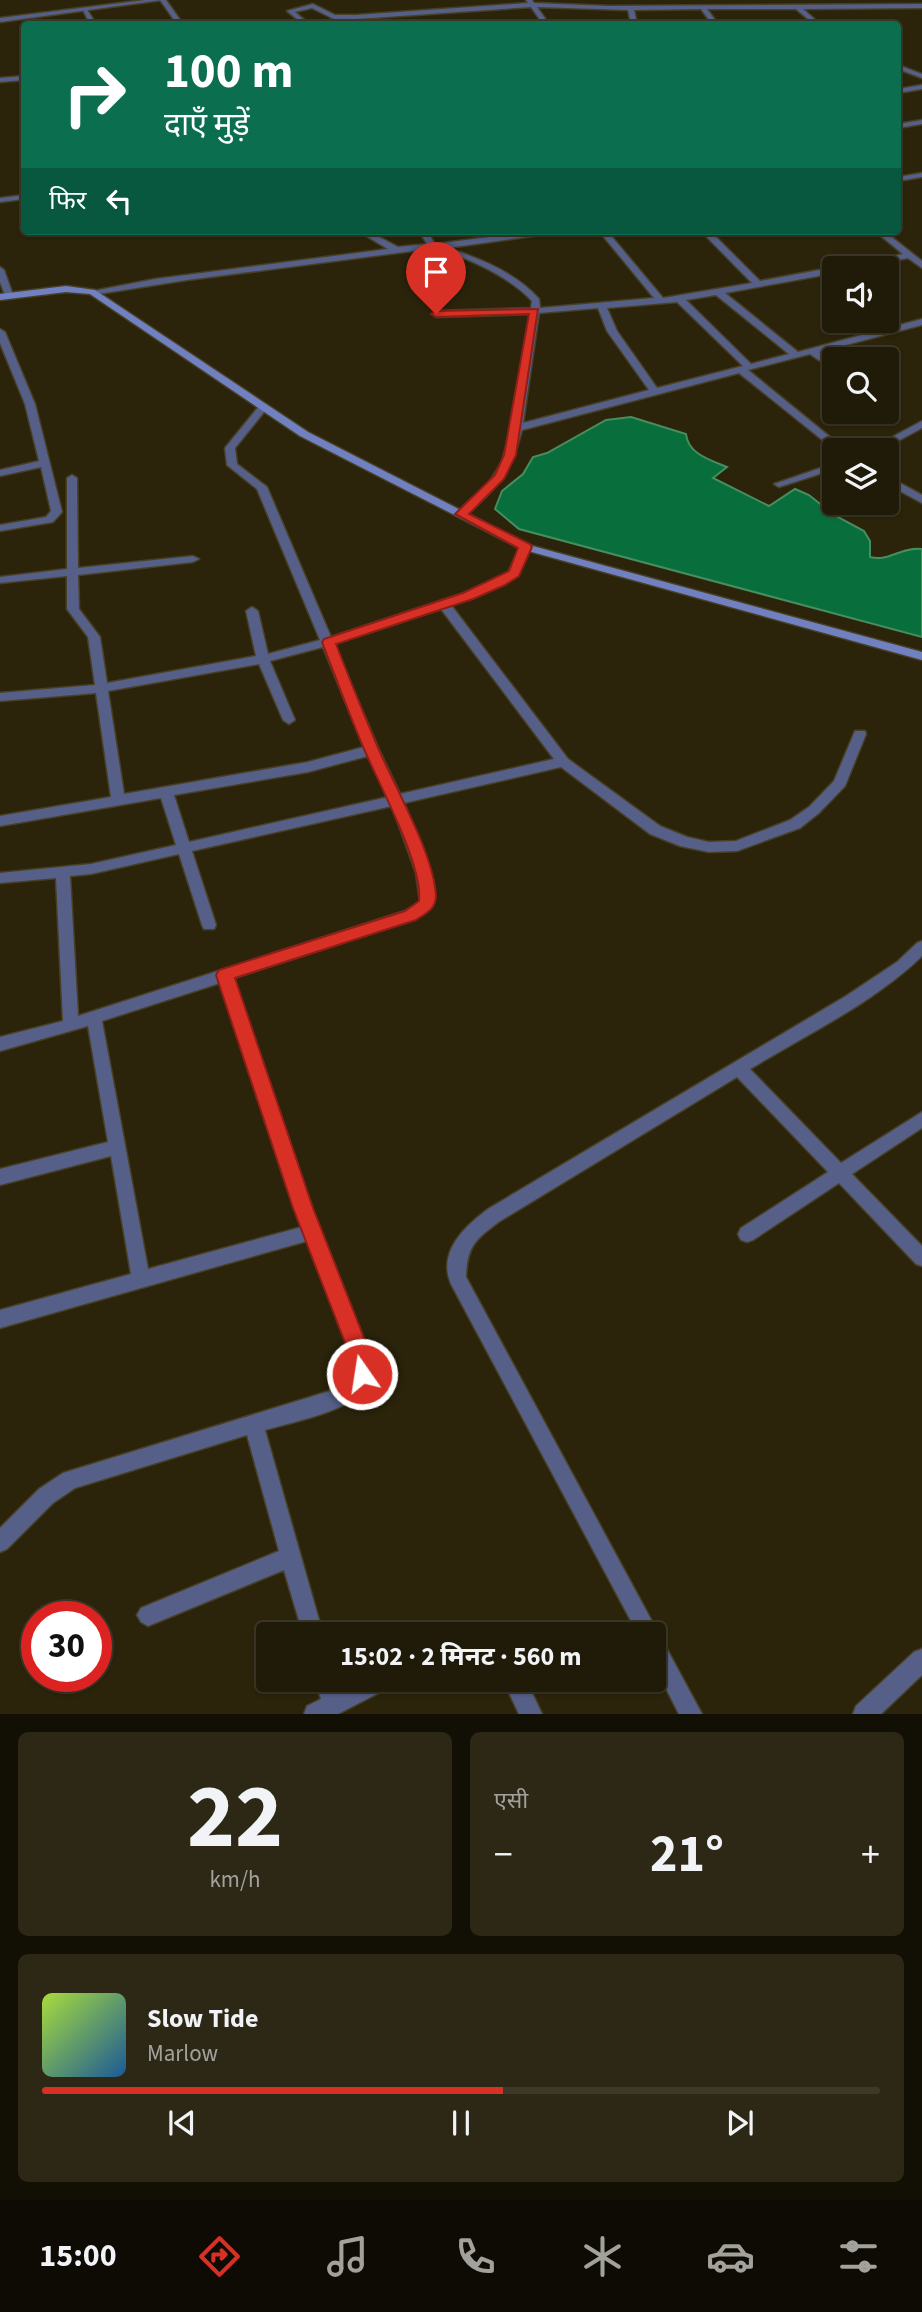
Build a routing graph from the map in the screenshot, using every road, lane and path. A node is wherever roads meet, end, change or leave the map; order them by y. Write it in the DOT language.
graph roads {
  1 [pos="161,0"];
  2 [pos="734,0"];
  3 [pos="803,0"];
  4 [pos="531,2"];
  5 [pos="922,6"];
  6 [pos="630,7"];
  7 [pos="741,7"];
  8 [pos="798,7"];
  9 [pos="811,7"];
  10 [pos="704,8"];
  11 [pos="84,9"];
  12 [pos="0,20"];
  13 [pos="91,21"];
  14 [pos="178,21"];
  15 [pos="303,21"];
  16 [pos="544,21"];
  17 [pos="634,21"];
  18 [pos="713,21"];
  19 [pos="814,21"];
  20 [pos="901,69"];
  21 [pos="922,76"];
  22 [pos="21,78"];
  23 [pos="0,80"];
  24 [pos="922,87"];
  25 [pos="901,90"];
  26 [pos="922,122"];
  27 [pos="901,125"];
  28 [pos="922,175"];
  29 [pos="901,178"];
  30 [pos="21,197"];
  31 [pos="0,200"];
  32 [pos="369,235"];
  33 [pos="426,235"];
  34 [pos="524,235"];
  35 [pos="606,235"];
  36 [pos="709,235"];
  37 [pos="884,235"];
  38 [pos="433,247"];
  39 [pos="398,251"];
  40 [pos="909,256"];
  41 [pos="899,258"];
  42 [pos="922,265"];
  43 [pos="0,270"];
  44 [pos="822,273"];
  45 [pos="759,285"];
  46 [pos="92,292"];
  47 [pos="719,293"];
  48 [pos="5,296"];
  49 [pos="679,299"];
  50 [pos="661,301"];
  51 [pos="602,306"];
  52 [pos="535,311"];
  53 [pos="436,314"];
  54 [pos="922,322"];
  55 [pos="0,332"];
  56 [pos="3,345"];
  57 [pos="812,351"];
  58 [pos="796,355"];
  59 [pos="822,358"];
  60 [pos="746,369"];
  61 [pos="655,392"];
  62 [pos="263,407"];
  63 [pos="922,424"];
  64 [pos="516,428"];
  65 [pos="827,438"];
  66 [pos="896,438"];
  67 [pos="46,463"];
  68 [pos="822,470"];
  69 [pos="0,473"];
  70 [pos="72,478"];
  71 [pos="779,484"];
  72 [pos="922,484"];
  73 [pos="899,486"];
  74 [pos="907,491"];
  75 [pos="922,500"];
  76 [pos="461,514"];
  77 [pos="0,528"];
  78 [pos="525,547"];
  79 [pos="193,559"];
  80 [pos="73,571"];
  81 [pos="0,580"];
  82 [pos="444,604"];
  83 [pos="252,611"];
  84 [pos="328,642"];
  85 [pos="922,656"];
  86 [pos="263,659"];
  87 [pos="102,688"];
  88 [pos="0,697"];
  89 [pos="289,720"];
  90 [pos="860,734"];
  91 [pos="372,750"];
  92 [pos="563,762"];
  93 [pos="166,792"];
  94 [pos="118,800"];
  95 [pos="397,801"];
  96 [pos="0,821"];
  97 [pos="183,848"];
  98 [pos="63,871"];
  99 [pos="0,878"];
  100 [pos="209,925"];
  101 [pos="922,947"];
  102 [pos="225,975"];
  103 [pos="94,1018"];
  104 [pos="71,1025"];
  105 [pos="0,1044"];
  106 [pos="740,1069"];
  107 [pos="922,1119"];
  108 [pos="118,1147"];
  109 [pos="841,1174"];
  110 [pos="0,1177"];
  111 [pos="312,1231"];
  112 [pos="747,1234"];
  113 [pos="922,1258"];
  114 [pos="141,1279"];
  115 [pos="0,1319"];
  116 [pos="253,1423"];
  117 [pos="0,1542"];
  118 [pos="291,1557"];
  119 [pos="148,1615"];
  120 [pos="310,1622"];
  121 [pos="643,1622"];
  122 [pos="922,1660"];
  123 [pos="666,1666"];
  124 [pos="357,1692"];
  125 [pos="520,1692"];
  126 [pos="324,1709"];
  127 [pos="531,1713"];
  128 [pos="691,1713"];
  129 [pos="864,1713"];
  1 -- 11 [label="street"];
  1 -- 14 [label="street"];
  2 -- 7 [label="street"];
  3 -- 9 [label="street"];
  4 -- 6 [label="street"];
  4 -- 15 [label="street"];
  4 -- 16 [label="street"];
  5 -- 9 [label="street"];
  6 -- 10 [label="street"];
  6 -- 17 [label="street"];
  7 -- 8 [label="street"];
  7 -- 10 [label="street"];
  8 -- 9 [label="street"];
  8 -- 19 [label="street"];
  10 -- 18 [label="street"];
  11 -- 12 [label="street"];
  11 -- 13 [label="street"];
  20 -- 21 [label="street"];
  22 -- 23 [label="street"];
  24 -- 25 [label="street"];
  26 -- 27 [label="street"];
  28 -- 29 [label="street"];
  30 -- 31 [label="street"];
  32 -- 39 [label="street"];
  33 -- 38 [label="street"];
  34 -- 38 [label="street"];
  35 -- 50 [label="street"];
  36 -- 45 [label="street"];
  37 -- 40 [label="street"];
  38 -- 39 [label="street"];
  38 -- 52 [label="street"];
  39 -- 46 [label="street"];
  40 -- 41 [label="street"];
  40 -- 42 [label="street"];
  43 -- 48 [label="street"];
  44 -- 45 [label="street"];
  45 -- 47 [label="street"];
  46 -- 48 [label="main road"];
  46 -- 62 [label="main road"];
  47 -- 49 [label="street"];
  47 -- 58 [label="street"];
  49 -- 50 [label="street"];
  49 -- 60 [label="street"];
  50 -- 51 [label="street"];
  51 -- 52 [label="street"];
  51 -- 61 [label="street"];
  52 -- 53 [label="street"];
  52 -- 64 [label="street"];
  54 -- 57 [label="street"];
  55 -- 56 [label="street"];
  56 -- 67 [label="street"];
  57 -- 58 [label="street"];
  57 -- 59 [label="street"];
  58 -- 60 [label="street"];
  60 -- 61 [label="street"];
  60 -- 65 [label="street"];
  61 -- 64 [label="street"];
  62 -- 76 [label="main road"];
  62 -- 84 [label="street"];
  63 -- 66 [label="street"];
  64 -- 76 [label="street"];
  67 -- 69 [label="street"];
  67 -- 77 [label="street"];
  68 -- 71 [label="street"];
  70 -- 80 [label="street"];
  72 -- 74 [label="street"];
  73 -- 74 [label="street"];
  74 -- 75 [label="street"];
  76 -- 78 [label="main road"];
  78 -- 82 [label="street"];
  78 -- 85 [label="main road"];
  79 -- 80 [label="street"];
  80 -- 81 [label="street"];
  80 -- 87 [label="street"];
  82 -- 84 [label="street"];
  82 -- 92 [label="street"];
  83 -- 86 [label="street"];
  84 -- 86 [label="street"];
  84 -- 91 [label="street"];
  86 -- 87 [label="street"];
  86 -- 89 [label="street"];
  87 -- 88 [label="street"];
  87 -- 94 [label="street"];
  90 -- 92 [label="street"];
  91 -- 93 [label="street"];
  91 -- 95 [label="street"];
  92 -- 95 [label="street"];
  93 -- 94 [label="street"];
  93 -- 97 [label="street"];
  94 -- 96 [label="street"];
  95 -- 97 [label="street"];
  95 -- 102 [label="street"];
  97 -- 98 [label="street"];
  97 -- 100 [label="street"];
  98 -- 99 [label="street"];
  98 -- 104 [label="street"];
  101 -- 106 [label="street"];
  102 -- 103 [label="street"];
  102 -- 111 [label="street"];
  103 -- 104 [label="street"];
  103 -- 108 [label="street"];
  104 -- 105 [label="street"];
  106 -- 109 [label="street"];
  106 -- 121 [label="street"];
  107 -- 109 [label="street"];
  108 -- 110 [label="street"];
  108 -- 114 [label="street"];
  109 -- 112 [label="street"];
  109 -- 113 [label="street"];
  111 -- 114 [label="street"];
  111 -- 116 [label="street"];
  114 -- 115 [label="street"];
  116 -- 117 [label="street"];
  116 -- 118 [label="street"];
  118 -- 119 [label="street"];
  118 -- 120 [label="street"];
  122 -- 129 [label="street"];
  123 -- 128 [label="street"];
  124 -- 126 [label="street"];
  125 -- 127 [label="street"];
}
